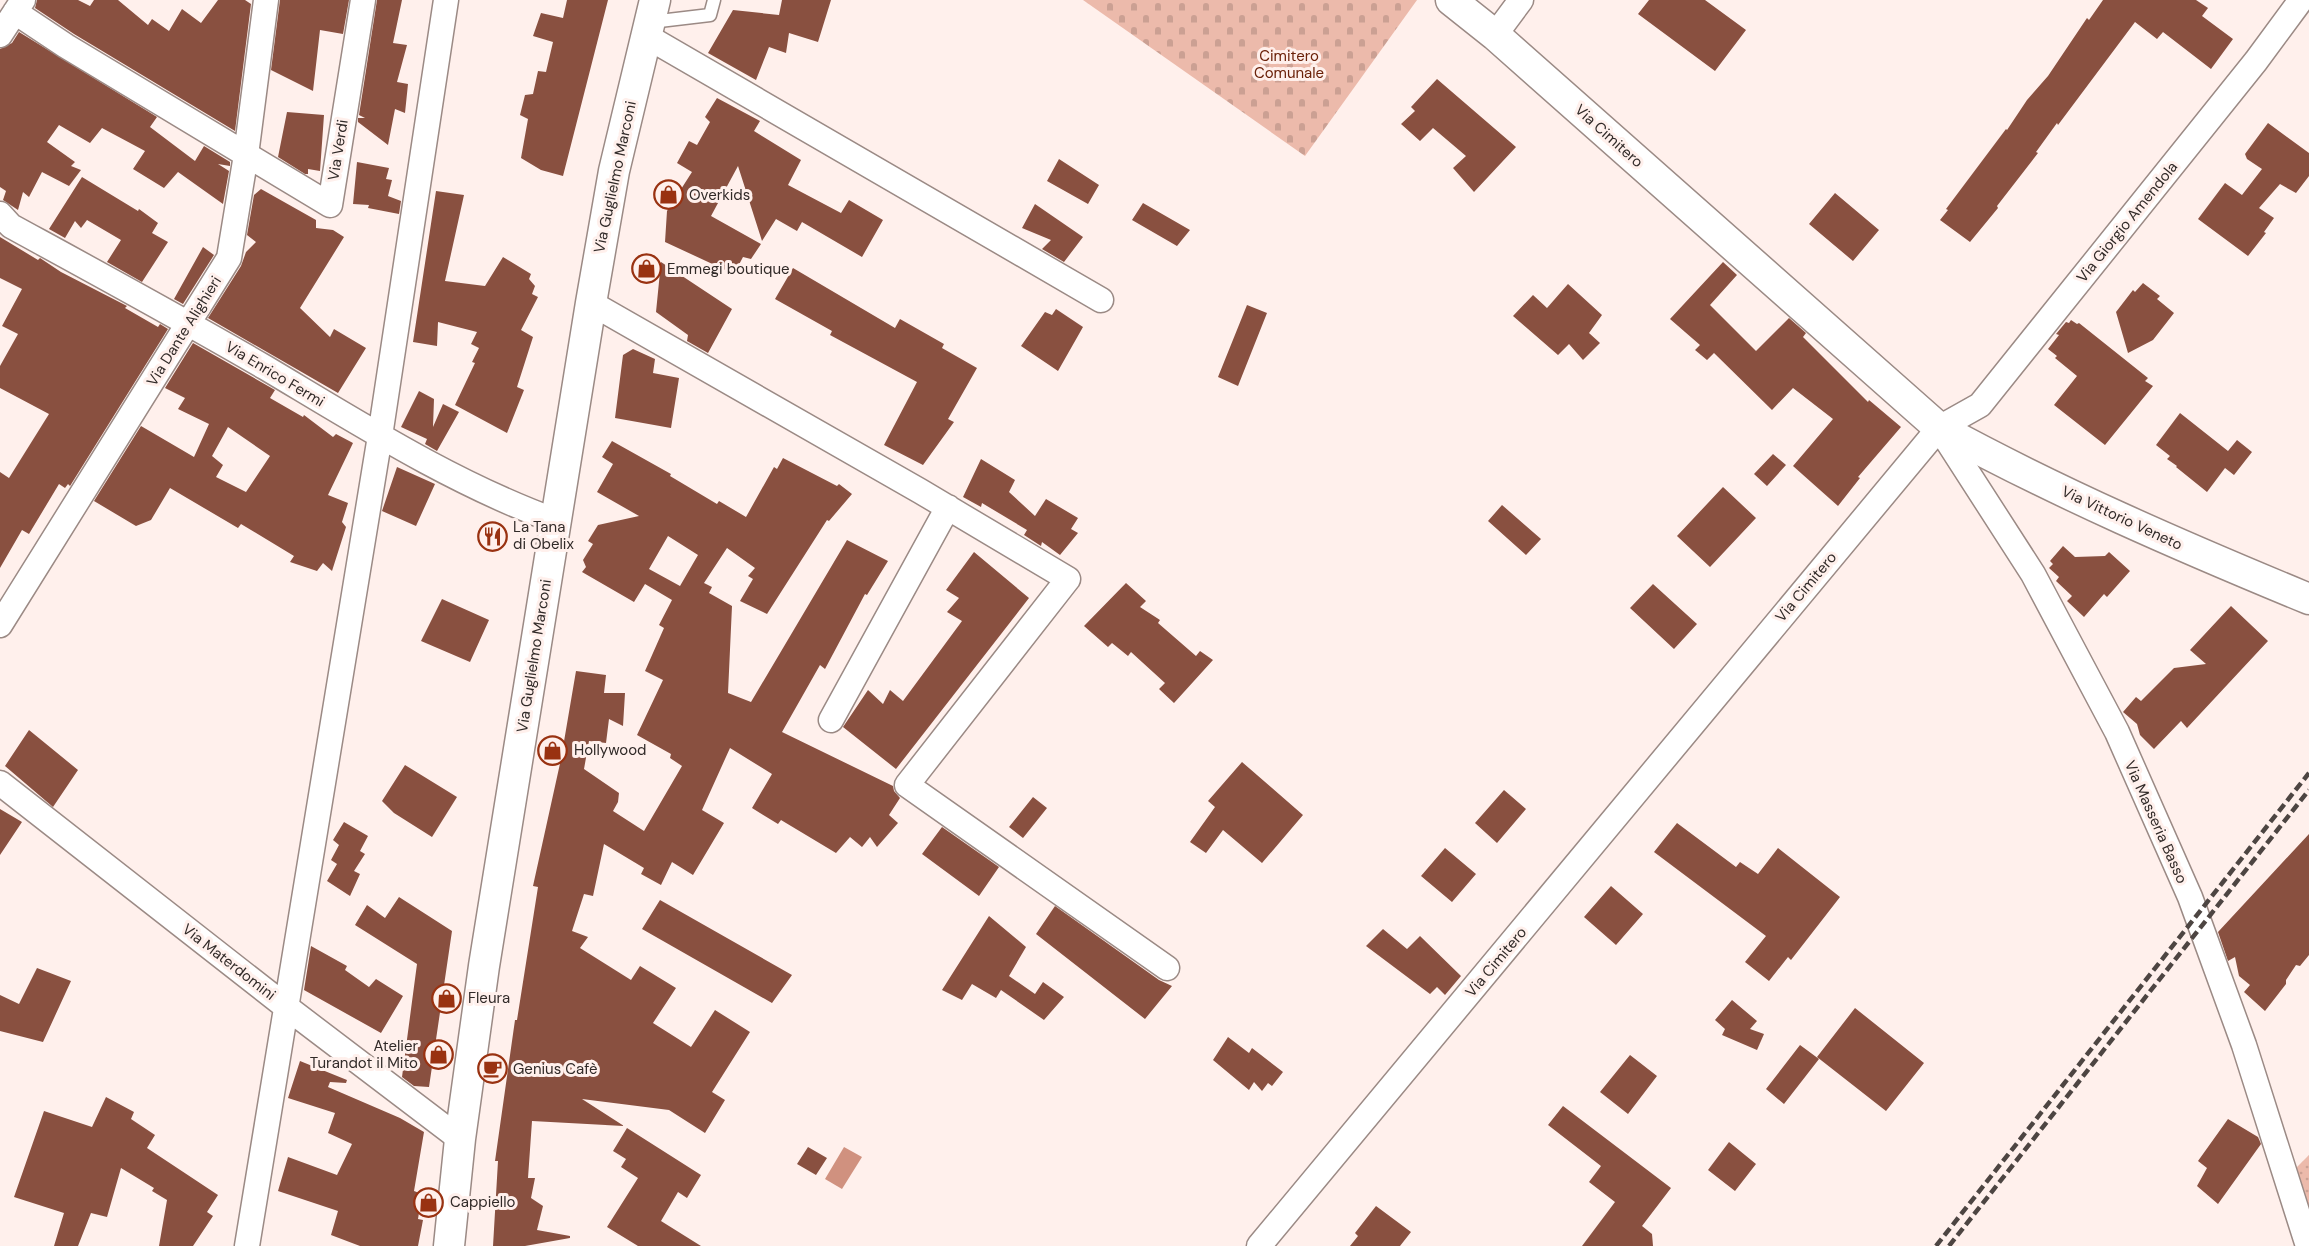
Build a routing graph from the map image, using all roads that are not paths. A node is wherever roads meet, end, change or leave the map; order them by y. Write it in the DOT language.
graph roads {
  1 [pos="266,0"];
  2 [pos="363,0"];
  3 [pos="446,0"];
  4 [pos="714,0"];
  5 [pos="1451,0"];
  6 [pos="1521,0"];
  7 [pos="2301,0"];
  8 [pos="19,6"];
  9 [pos="651,19"];
  10 [pos="0,35"];
  11 [pos="1495,35"];
  12 [pos="246,155"];
  13 [pos="0,214"];
  14 [pos="1101,300"];
  15 [pos="591,303"];
  16 [pos="190,324"];
  17 [pos="1939,428"];
  18 [pos="380,436"];
  19 [pos="948,507"];
  20 [pos="556,521"];
  21 [pos="2309,599"];
  22 [pos="0,625"];
  23 [pos="831,720"];
  24 [pos="0,783"];
  25 [pos="1167,968"];
  26 [pos="285,1006"];
  27 [pos="460,1139"];
  28 [pos="247,1246"];
  29 [pos="450,1246"];
  30 [pos="1259,1246"];
  31 [pos="2308,1246"];
  1 -- 12 [label="street, Via Dante Alighieri"];
  2 -- 12 [label="street, Via Verdi"];
  3 -- 18 [label="street"];
  4 -- 9 [label="lane"];
  5 -- 11 [label="street, Via Cimitero"];
  6 -- 11 [label="street"];
  7 -- 17 [label="street, Via Giorgio Amendola"];
  8 -- 10 [label="street"];
  8 -- 12 [label="street"];
  9 -- 14 [label="street"];
  9 -- 15 [label="street, Via Guglielmo Marconi"];
  11 -- 17 [label="street, Via Cimitero"];
  12 -- 16 [label="street, Via Dante Alighieri"];
  13 -- 16 [label="street, Via Enrico Fermi"];
  15 -- 19 [label="street"];
  15 -- 20 [label="street, Via Guglielmo Marconi"];
  16 -- 18 [label="street, Via Enrico Fermi"];
  16 -- 22 [label="street, Via Dante Alighieri"];
  17 -- 21 [label="street, Via Vittorio Veneto"];
  17 -- 30 [label="street, Via Cimitero"];
  17 -- 31 [label="street, Via Masseria Basso"];
  18 -- 20 [label="street, Via Enrico Fermi"];
  18 -- 26 [label="street"];
  19 -- 23 [label="street"];
  19 -- 25 [label="street"];
  20 -- 27 [label="street, Via Guglielmo Marconi"];
  24 -- 26 [label="street, Via Materdomini"];
  26 -- 27 [label="street, Via Materdomini"];
  26 -- 28 [label="street"];
  27 -- 29 [label="street, Via Guglielmo Marconi"];
}
